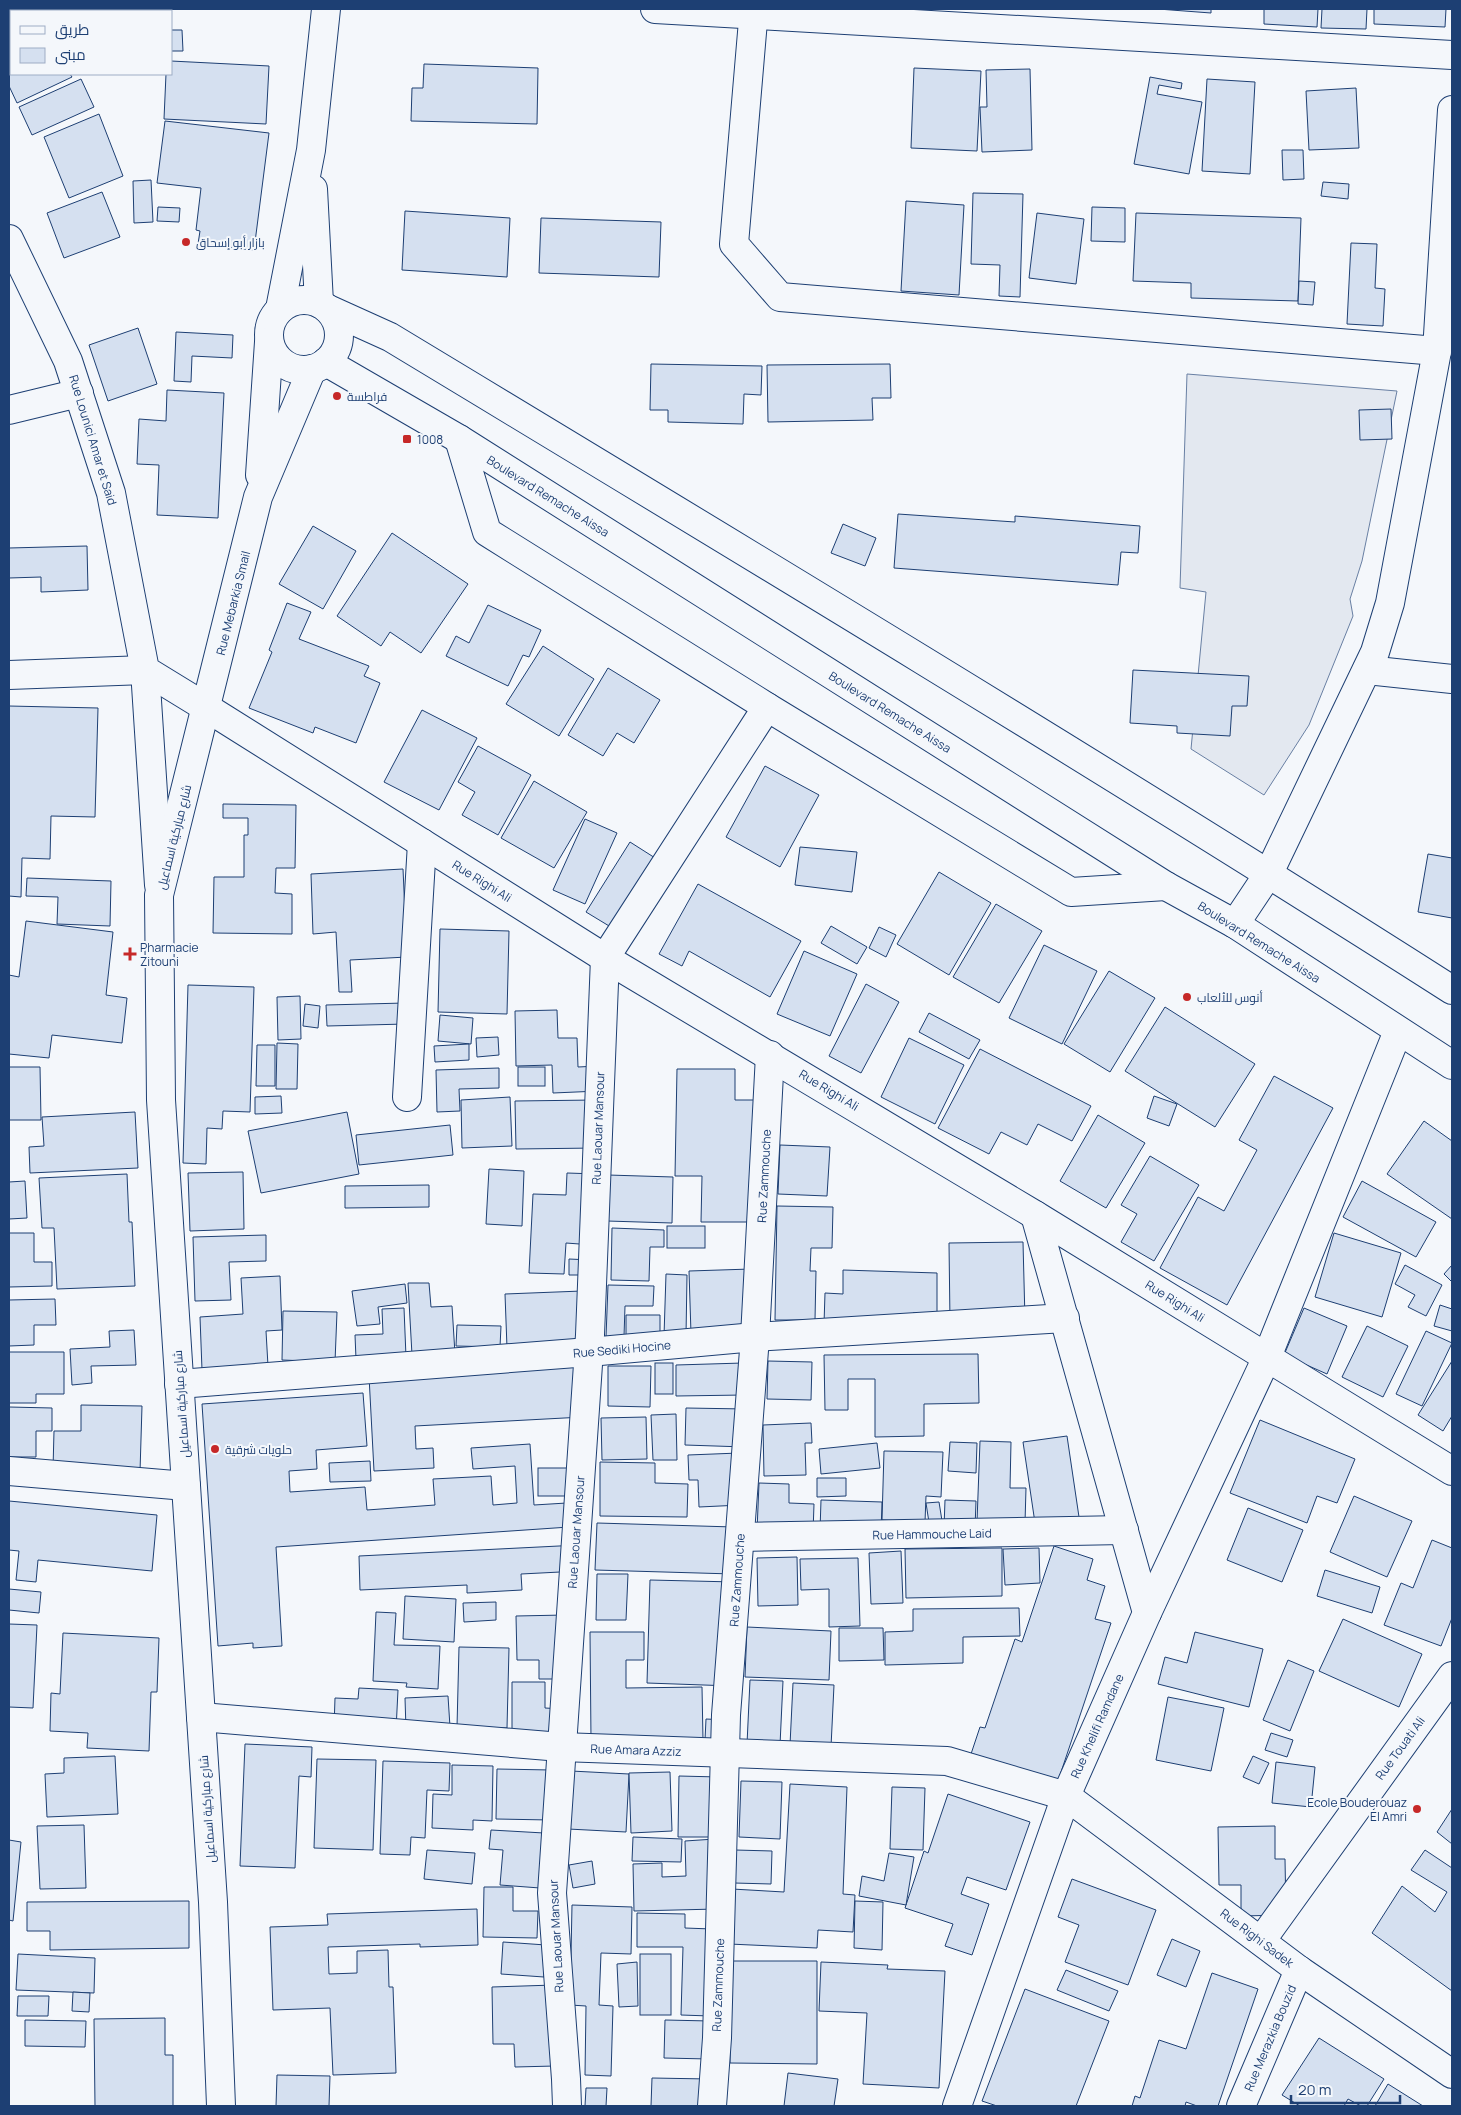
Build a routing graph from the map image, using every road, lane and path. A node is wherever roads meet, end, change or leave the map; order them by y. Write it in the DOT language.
graph roads {
  1 [pos="326,9"];
  2 [pos="655,9"];
  3 [pos="754,12"];
  4 [pos="1452,55"];
  5 [pos="1452,110"];
  6 [pos="311,150"];
  7 [pos="9,239"];
  8 [pos="323,306"];
  9 [pos="280,309"];
  10 [pos="269,342"];
  11 [pos="1437,351"];
  12 [pos="319,366"];
  13 [pos="79,393"];
  14 [pos="9,410"];
  15 [pos="459,439"];
  16 [pos="258,497"];
  17 [pos="145,670"];
  18 [pos="1367,670"];
  19 [pos="9,675"];
  20 [pos="1452,679"];
  21 [pos="767,707"];
  22 [pos="207,708"];
  23 [pos="422,843"];
  24 [pos="1269,873"];
  25 [pos="1166,886"];
  26 [pos="159,895"];
  27 [pos="1235,924"];
  28 [pos="605,958"];
  29 [pos="1452,990"];
  30 [pos="1398,1031"];
  31 [pos="770,1055"];
  32 [pos="1452,1065"];
  33 [pos="407,1097"];
  34 [pos="1035,1215"];
  35 [pos="1065,1318"];
  36 [pos="755,1337"];
  37 [pos="589,1352"];
  38 [pos="1267,1357"];
  39 [pos="179,1384"];
  40 [pos="9,1471"];
  41 [pos="1452,1471"];
  42 [pos="186,1486"];
  43 [pos="1124,1530"];
  44 [pos="740,1537"];
  45 [pos="1147,1613"];
  46 [pos="1452,1676"];
  47 [pos="201,1717"];
  48 [pos="562,1747"];
  49 [pos="726,1753"];
  50 [pos="1066,1796"];
  51 [pos="1261,1941"];
  52 [pos="1299,1970"];
  53 [pos="1452,2074"];
  54 [pos="221,2106"];
  55 [pos="567,2106"];
  56 [pos="712,2106"];
  57 [pos="957,2106"];
  58 [pos="1241,2106"];
  1 -- 6 [label="street"];
  2 -- 3 [label="street"];
  3 -- 4 [label="street"];
  3 -- 11 [label="street"];
  5 -- 11 [label="street"];
  6 -- 8 [label="street"];
  6 -- 9 [label="street"];
  7 -- 13 [label="street, Rue Lounici Amar et Said"];
  8 -- 9 [label="street"];
  8 -- 12 [label="street"];
  8 -- 24 [label="street"];
  9 -- 10 [label="street"];
  10 -- 12 [label="street"];
  10 -- 16 [label="street"];
  11 -- 18 [label="street"];
  12 -- 15 [label="street, Boulevard Remache Aissa"];
  12 -- 16 [label="street"];
  13 -- 14 [label="street"];
  13 -- 17 [label="street, Rue Lounici Amar et Said"];
  15 -- 21 [label="street"];
  15 -- 25 [label="street, Boulevard Remache Aissa"];
  16 -- 22 [label="street, Rue Mebarkia Smail"];
  17 -- 19 [label="street"];
  17 -- 22 [label="street"];
  17 -- 26 [label="street, Rue Lounici Amar et Said"];
  18 -- 20 [label="street"];
  18 -- 24 [label="street"];
  21 -- 25 [label="street"];
  21 -- 28 [label="street"];
  22 -- 23 [label="street, Rue Righi Ali"];
  22 -- 26 [label="street, شارع مباركية اسماعيل"];
  23 -- 28 [label="street, Rue Righi Ali"];
  23 -- 33 [label="street"];
  24 -- 27 [label="street"];
  24 -- 29 [label="street"];
  25 -- 27 [label="street, Boulevard Remache Aissa"];
  26 -- 39 [label="street, شارع مباركية اسماعيل"];
  27 -- 30 [label="street, Boulevard Remache Aissa"];
  28 -- 31 [label="street, Rue Righi Ali"];
  28 -- 37 [label="street, Rue Laouar Mansour"];
  30 -- 32 [label="street, Boulevard Remache Aissa"];
  30 -- 38 [label="street, Rue Khelifi Ramdane"];
  31 -- 34 [label="street, Rue Righi Ali"];
  31 -- 36 [label="street, Rue Zammouche"];
  34 -- 35 [label="street"];
  34 -- 38 [label="street, Rue Righi Ali"];
  35 -- 36 [label="street, Rue Sediki Hocine"];
  35 -- 43 [label="street"];
  36 -- 37 [label="street, Rue Sediki Hocine"];
  36 -- 44 [label="street, Rue Zammouche"];
  37 -- 39 [label="street, Rue Sediki Hocine"];
  37 -- 48 [label="street, Rue Laouar Mansour"];
  38 -- 41 [label="street, Rue Righi Ali"];
  38 -- 45 [label="street, Rue Khelifi Ramdane"];
  39 -- 42 [label="street, شارع مباركية اسماعيل"];
  40 -- 42 [label="street"];
  42 -- 47 [label="street, شارع مباركية اسماعيل"];
  43 -- 44 [label="street, Rue Hammouche Laid"];
  43 -- 45 [label="street"];
  44 -- 49 [label="street, Rue Zammouche"];
  45 -- 50 [label="street, Rue Khelifi Ramdane"];
  46 -- 51 [label="street, Rue Touati Ali"];
  47 -- 48 [label="street, Rue Amara Azziz"];
  47 -- 54 [label="street, شارع مباركية اسماعيل"];
  48 -- 49 [label="street, Rue Amara Azziz"];
  48 -- 55 [label="street, Rue Laouar Mansour"];
  49 -- 50 [label="street, Rue Amara Azziz"];
  49 -- 56 [label="street, Rue Zammouche"];
  50 -- 51 [label="street, Rue Righi Sadek"];
  50 -- 57 [label="street, Rue Khelifi Ramdane"];
  51 -- 52 [label="street, Rue Righi Sadek"];
  52 -- 53 [label="street, Rue Righi Sadek"];
  52 -- 58 [label="street, Rue Merazkia Bouzid"];
}
